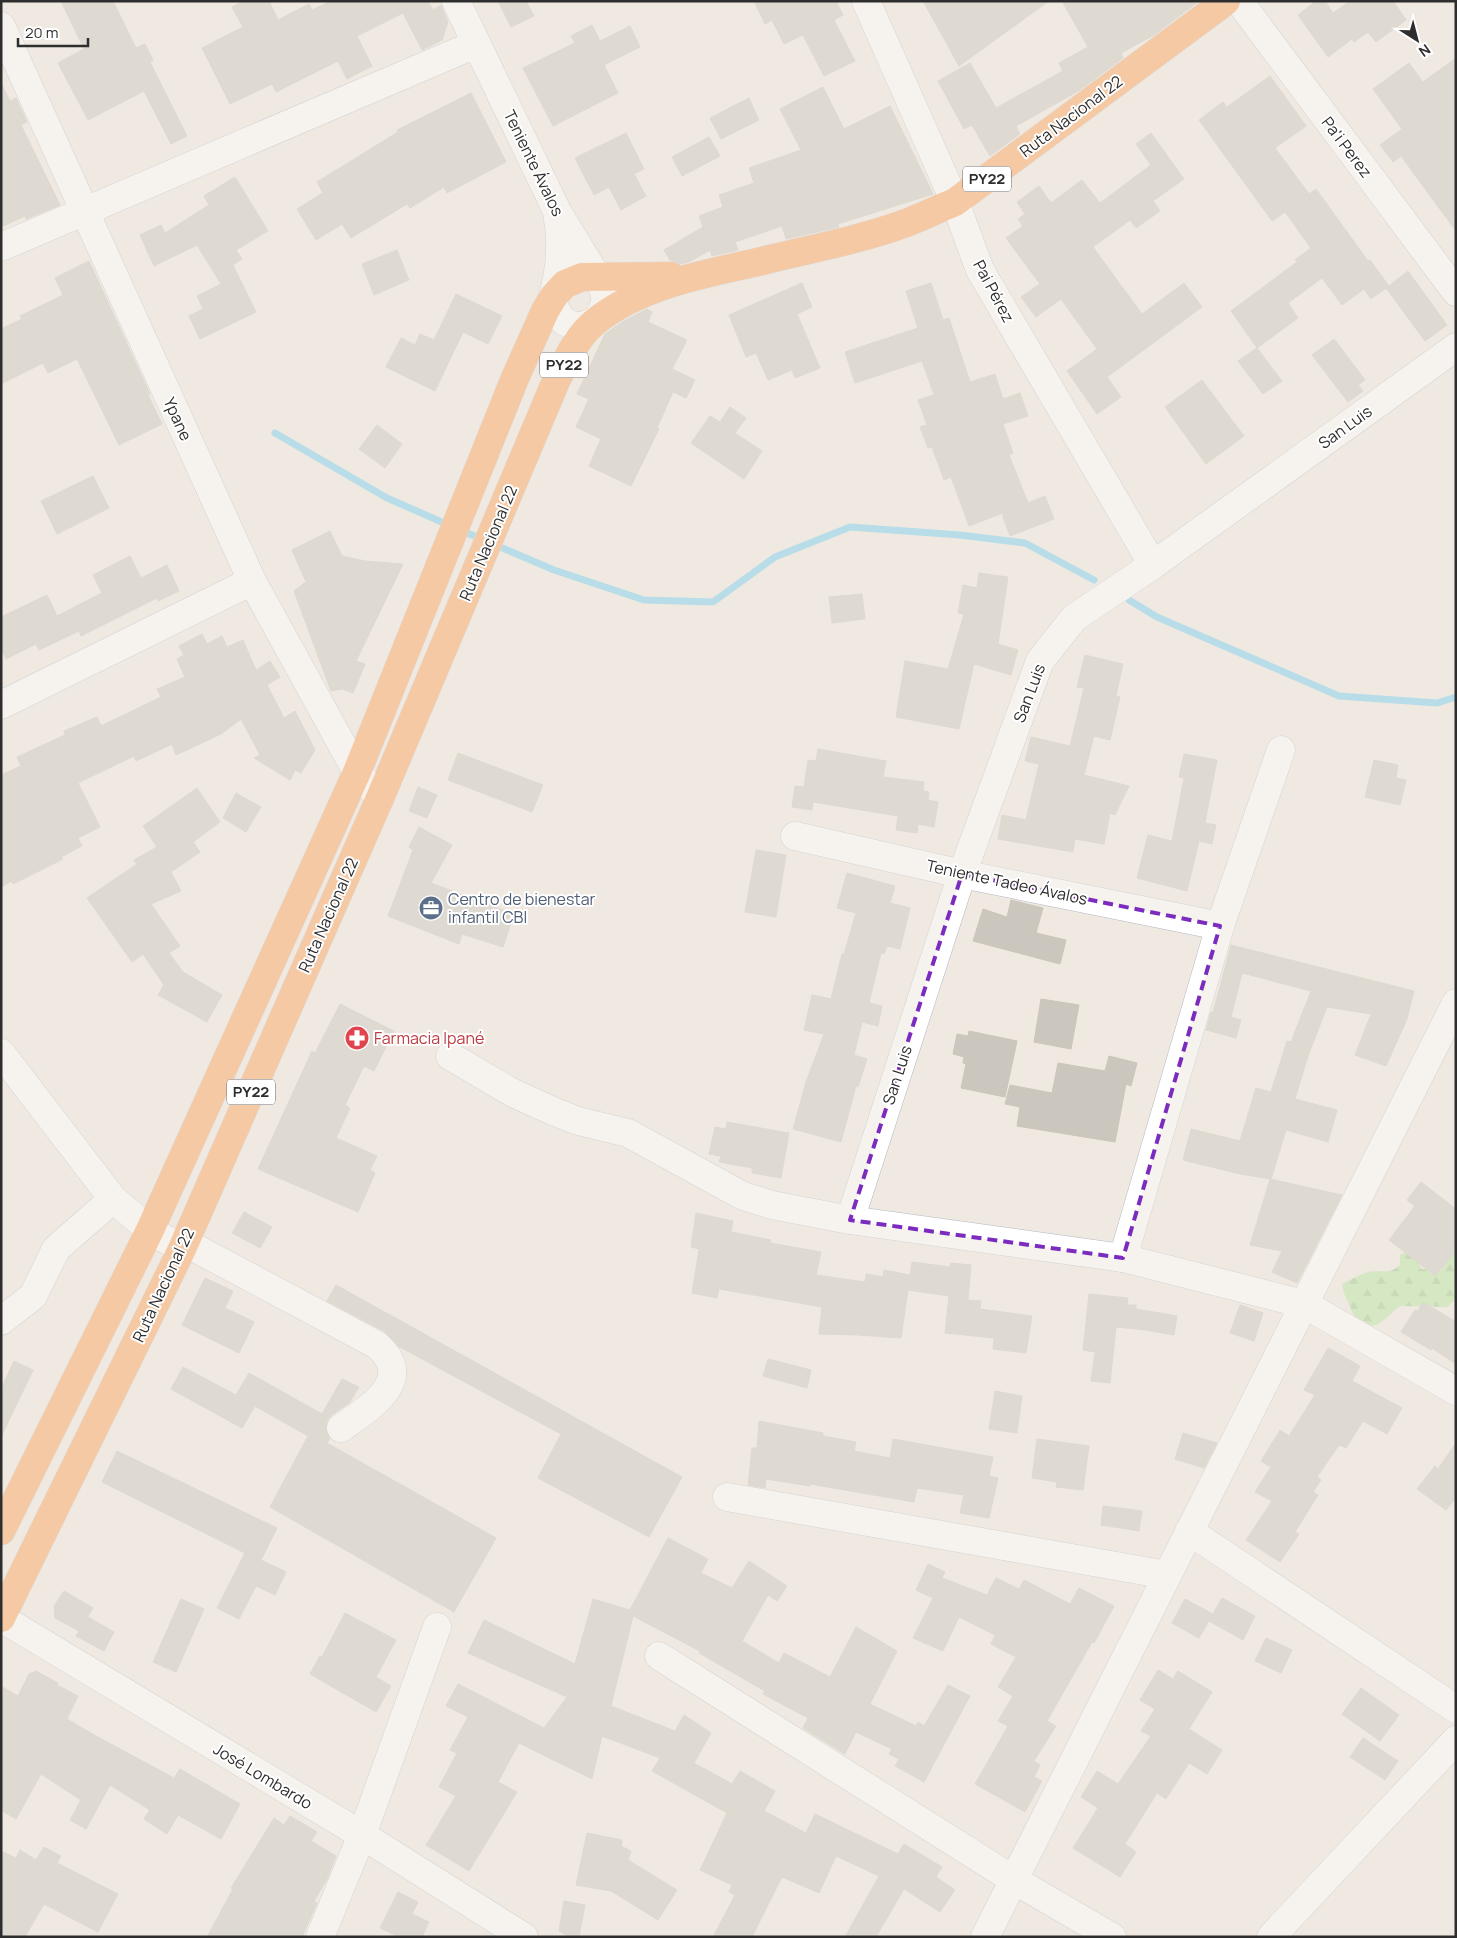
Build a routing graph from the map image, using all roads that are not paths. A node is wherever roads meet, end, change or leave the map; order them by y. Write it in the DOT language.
graph roads {
  1 [pos="456,1"];
  2 [pos="866,1"];
  3 [pos="1226,1"];
  4 [pos="1239,1"];
  5 [pos="1,26"];
  6 [pos="476,44"];
  7 [pos="955,202"];
  8 [pos="84,211"];
  9 [pos="557,211"];
  10 [pos="1,247"];
  11 [pos="708,274"];
  12 [pos="598,276"];
  13 [pos="1456,292"];
  14 [pos="554,296"];
  15 [pos="595,321"];
  16 [pos="1456,347"];
  17 [pos="1153,565"];
  18 [pos="252,581"];
  19 [pos="1,706"];
  20 [pos="1281,750"];
  21 [pos="358,772"];
  22 [pos="380,798"];
  23 [pos="795,836"];
  24 [pos="962,874"];
  25 [pos="1220,926"];
  26 [pos="1456,1003"];
  27 [pos="1,1053"];
  28 [pos="450,1056"];
  29 [pos="113,1199"];
  30 [pos="850,1220"];
  31 [pos="150,1230"];
  32 [pos="183,1246"];
  33 [pos="1124,1258"];
  34 [pos="1304,1304"];
  35 [pos="1,1321"];
  36 [pos="1456,1391"];
  37 [pos="342,1428"];
  38 [pos="727,1498"];
  39 [pos="1,1531"];
  40 [pos="1189,1531"];
  41 [pos="1167,1575"];
  42 [pos="1,1618"];
  43 [pos="437,1627"];
  44 [pos="659,1656"];
  45 [pos="1456,1709"];
  46 [pos="1456,1740"];
  47 [pos="362,1835"];
  48 [pos="1014,1880"];
  49 [pos="320,1937"];
  50 [pos="524,1937"];
  51 [pos="985,1937"];
  52 [pos="1112,1937"];
  53 [pos="1271,1937"];
  1 -- 6 [label="street, Teniente Ávalos"];
  2 -- 7 [label="street, Pai Pérez"];
  3 -- 7 [label="highway, Ruta Nacional 22 / PY22"];
  4 -- 13 [label="street, Pa'i Perez"];
  5 -- 8 [label="street, Ypane"];
  6 -- 8 [label="street"];
  6 -- 9 [label="street, Teniente Ávalos"];
  7 -- 11 [label="highway, Ruta Nacional 22 / PY22"];
  7 -- 17 [label="street, Pai Pérez"];
  8 -- 10 [label="street"];
  8 -- 18 [label="street, Ypane"];
  9 -- 12 [label="street, Teniente Ávalos"];
  9 -- 14 [label="street"];
  11 -- 12 [label="highway, Ruta Nacional 22 / PY22"];
  11 -- 15 [label="highway, Ruta Nacional 22 / PY22"];
  12 -- 14 [label="highway, Ruta Nacional 22 / PY22"];
  12 -- 15 [label="street, Teniente Ávalos"];
  14 -- 15 [label="street"];
  14 -- 21 [label="highway, Ruta Nacional 22 / PY22"];
  15 -- 22 [label="highway, Ruta Nacional 22 / PY22"];
  16 -- 17 [label="street, San Luis"];
  17 -- 24 [label="street, San Luis"];
  18 -- 19 [label="street"];
  18 -- 21 [label="street, Ypane"];
  20 -- 25 [label="street"];
  21 -- 22 [label="street, Ypane"];
  21 -- 31 [label="highway, Ruta Nacional 22 / PY22"];
  22 -- 32 [label="highway, Ruta Nacional 22 / PY22"];
  23 -- 24 [label="street, Teniente Tadeo Ávalos"];
  24 -- 25 [label="street, Teniente Tadeo Ávalos"];
  24 -- 30 [label="street, San Luis"];
  25 -- 33 [label="street"];
  26 -- 34 [label="street"];
  27 -- 29 [label="street"];
  28 -- 30 [label="street"];
  29 -- 31 [label="street"];
  29 -- 35 [label="street"];
  30 -- 33 [label="street"];
  31 -- 32 [label="street"];
  31 -- 39 [label="highway, Ruta Nacional 22 / PY22"];
  32 -- 37 [label="street"];
  32 -- 42 [label="highway, Ruta Nacional 22 / PY22"];
  33 -- 34 [label="street"];
  34 -- 36 [label="street"];
  34 -- 40 [label="street"];
  38 -- 41 [label="street"];
  40 -- 41 [label="street"];
  40 -- 45 [label="street"];
  41 -- 48 [label="street"];
  42 -- 47 [label="street, José Lombardo"];
  43 -- 47 [label="street"];
  44 -- 48 [label="street"];
  46 -- 53 [label="street"];
  47 -- 49 [label="street"];
  47 -- 50 [label="street, José Lombardo"];
  48 -- 51 [label="street"];
  48 -- 52 [label="street"];
}
